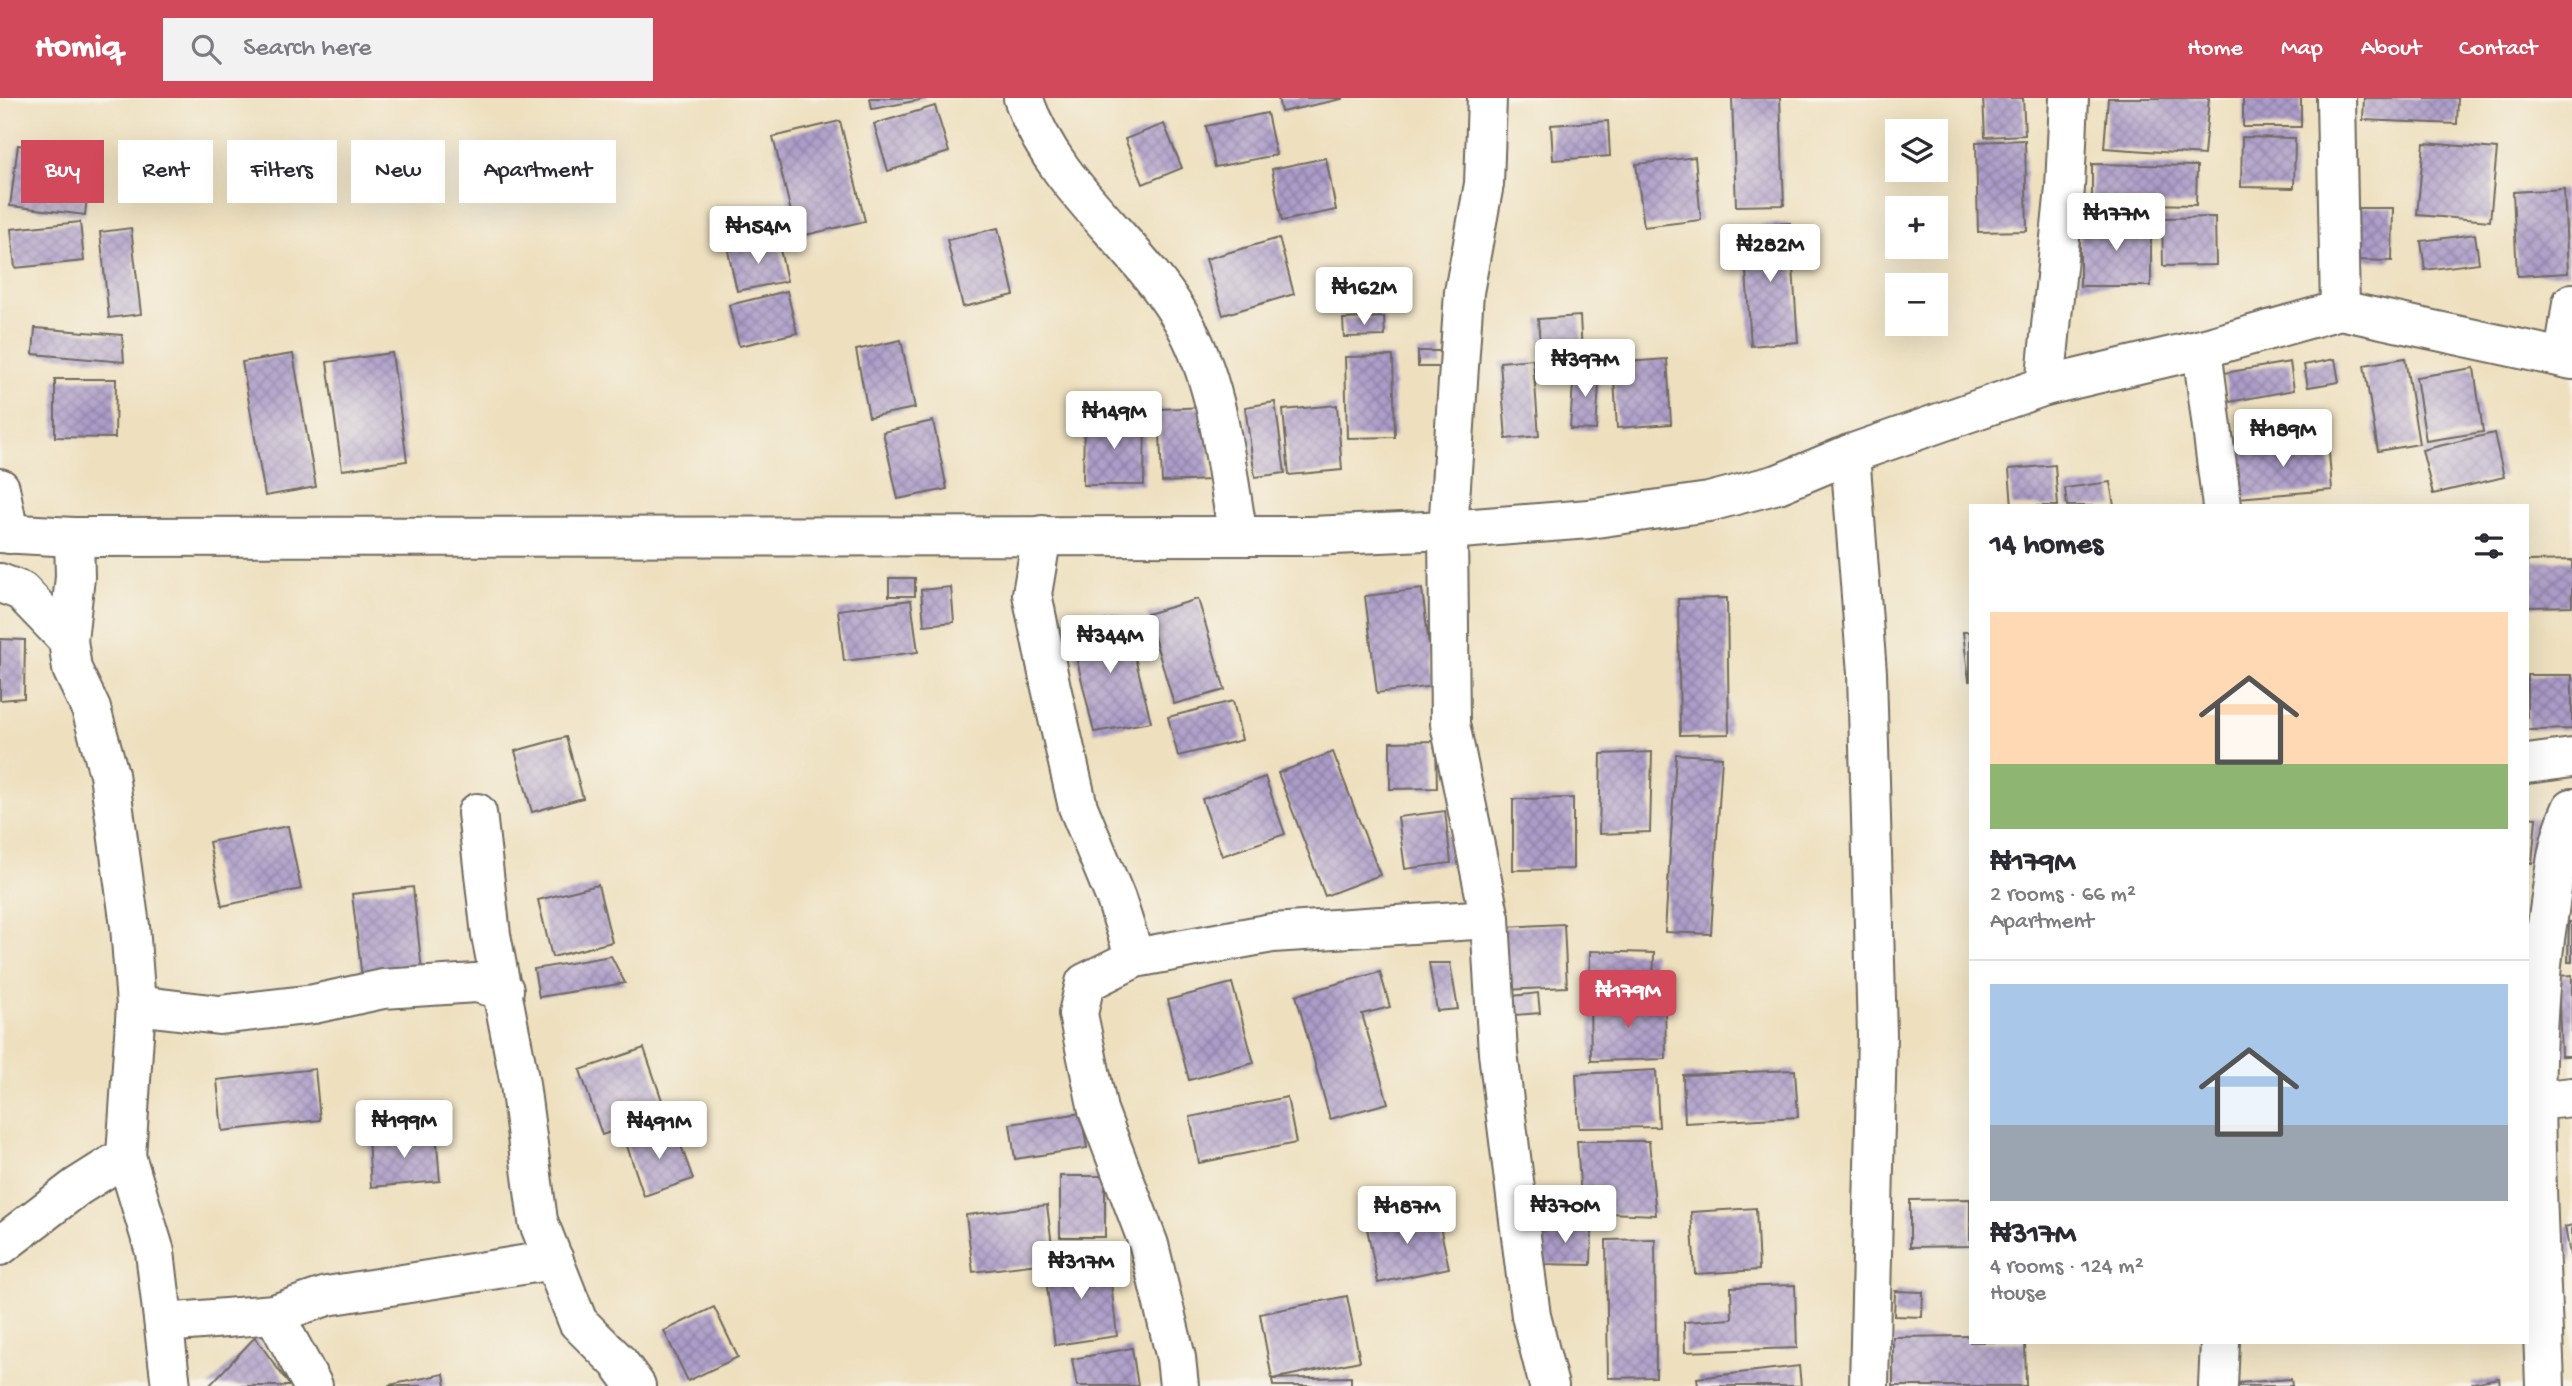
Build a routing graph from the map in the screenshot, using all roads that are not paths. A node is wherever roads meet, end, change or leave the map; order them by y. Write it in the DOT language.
graph roads {
  1 [pos="1023,98"];
  2 [pos="1487,98"];
  3 [pos="2069,98"];
  4 [pos="2336,98"];
  5 [pos="2572,303"];
  6 [pos="2340,310"];
  7 [pos="2202,349"];
  8 [pos="2568,359"];
  9 [pos="2045,386"];
  10 [pos="1850,454"];
  11 [pos="0,488"];
  12 [pos="2222,504"];
  13 [pos="1448,530"];
  14 [pos="5,533"];
  15 [pos="1042,535"];
  16 [pos="1238,536"];
  17 [pos="74,537"];
  18 [pos="0,583"];
  19 [pos="68,640"];
  20 [pos="2572,758"];
  21 [pos="2529,764"];
  22 [pos="2572,808"];
  23 [pos="477,813"];
  24 [pos="1490,919"];
  25 [pos="1135,958"];
  26 [pos="504,990"];
  27 [pos="136,1006"];
  28 [pos="2572,1097"];
  29 [pos="2531,1101"];
  30 [pos="126,1156"];
  31 [pos="0,1246"];
  32 [pos="554,1260"];
  33 [pos="274,1314"];
  34 [pos="164,1323"];
  35 [pos="2220,1344"];
  36 [pos="172,1386"];
  37 [pos="313,1386"];
  38 [pos="636,1386"];
  39 [pos="1179,1386"];
  40 [pos="1549,1386"];
  41 [pos="1869,1386"];
  42 [pos="2218,1386"];
  43 [pos="2545,1386"];
  1 -- 16 [label="street"];
  2 -- 13 [label="street"];
  3 -- 9 [label="street"];
  4 -- 6 [label="street"];
  5 -- 8 [label="street"];
  6 -- 7 [label="street"];
  6 -- 8 [label="street"];
  7 -- 9 [label="street"];
  7 -- 12 [label="street"];
  9 -- 10 [label="street"];
  10 -- 13 [label="street"];
  10 -- 41 [label="street"];
  11 -- 14 [label="street"];
  13 -- 16 [label="street"];
  13 -- 24 [label="street"];
  14 -- 17 [label="street"];
  15 -- 16 [label="street"];
  15 -- 17 [label="street"];
  15 -- 25 [label="street"];
  17 -- 19 [label="street"];
  18 -- 19 [label="street"];
  19 -- 27 [label="street"];
  20 -- 21 [label="street"];
  22 -- 29 [label="street"];
  23 -- 26 [label="street"];
  24 -- 25 [label="street"];
  24 -- 40 [label="street"];
  25 -- 39 [label="street"];
  26 -- 27 [label="street"];
  26 -- 32 [label="street"];
  27 -- 30 [label="street"];
  28 -- 29 [label="street"];
  29 -- 43 [label="street"];
  30 -- 31 [label="street"];
  30 -- 34 [label="street"];
  32 -- 33 [label="street"];
  32 -- 38 [label="street"];
  33 -- 34 [label="street"];
  33 -- 37 [label="street"];
  34 -- 36 [label="street"];
  35 -- 42 [label="street"];
}
